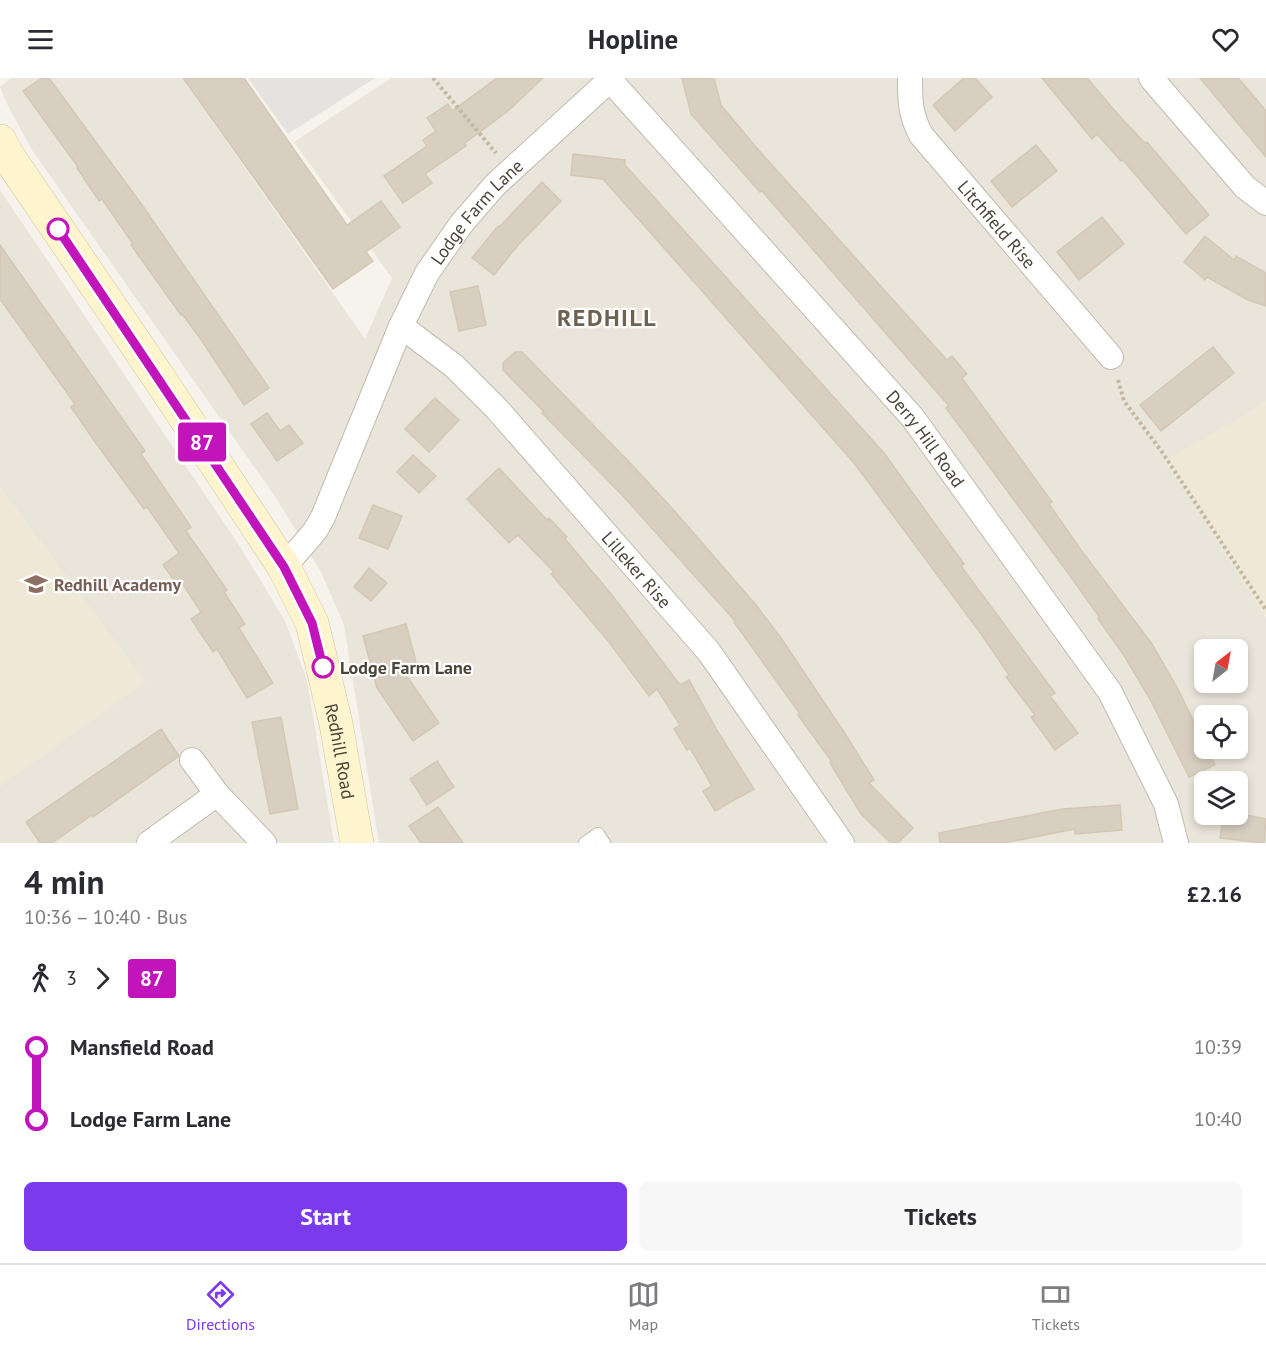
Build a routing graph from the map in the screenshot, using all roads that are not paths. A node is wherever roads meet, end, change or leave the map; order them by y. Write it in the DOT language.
graph roads {
  1 [pos="910,78"];
  2 [pos="1151,78"];
  3 [pos="611,79"];
  4 [pos="0,141"];
  5 [pos="1266,203"];
  6 [pos="401,326"];
  7 [pos="1111,357"];
  8 [pos="284,567"];
  9 [pos="192,760"];
  10 [pos="217,794"];
  11 [pos="149,843"];
  12 [pos="264,843"];
  13 [pos="357,843"];
  14 [pos="585,843"];
  15 [pos="604,843"];
  16 [pos="842,843"];
  17 [pos="1176,843"];
  1 -- 7 [label="street, Litchfield Rise"];
  2 -- 5 [label="street"];
  3 -- 6 [label="street, Lodge Farm Lane"];
  3 -- 17 [label="street, Derry Hill Road"];
  4 -- 8 [label="street, Redhill Road"];
  6 -- 8 [label="street, Lodge Farm Lane"];
  6 -- 16 [label="street, Lilleker Rise"];
  8 -- 13 [label="street, Redhill Road"];
  9 -- 10 [label="street"];
  10 -- 11 [label="street"];
  10 -- 12 [label="street"];
  14 -- 15 [label="lane"];
}
